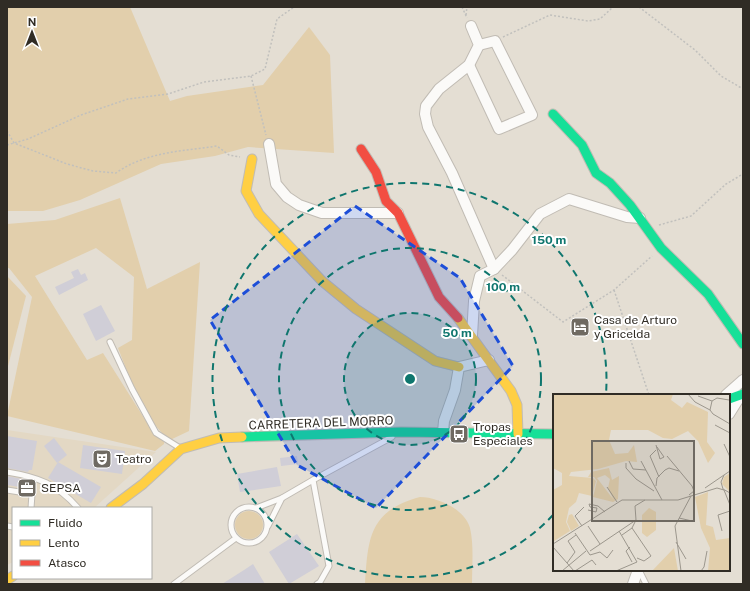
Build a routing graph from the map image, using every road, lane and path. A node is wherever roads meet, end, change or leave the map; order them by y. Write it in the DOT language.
graph roads {
  1 [pos="294,7"];
  2 [pos="462,7"];
  3 [pos="467,7"];
  4 [pos="613,7"];
  5 [pos="639,7"];
  6 [pos="466,15"];
  7 [pos="471,26"];
  8 [pos="494,41"];
  9 [pos="479,45"];
  10 [pos="469,65"];
  11 [pos="251,76"];
  12 [pos="743,89"];
  13 [pos="553,114"];
  14 [pos="7,131"];
  15 [pos="14,143"];
  16 [pos="269,144"];
  17 [pos="7,145"];
  18 [pos="360,149"];
  19 [pos="252,159"];
  20 [pos="743,174"];
  21 [pos="398,213"];
  22 [pos="640,218"];
  23 [pos="646,228"];
  24 [pos="661,248"];
  25 [pos="494,269"];
  26 [pos="614,290"];
  27 [pos="472,336"];
  28 [pos="110,342"];
  29 [pos="743,344"];
  30 [pos="489,360"];
  31 [pos="459,367"];
  32 [pos="743,380"];
  33 [pos="649,394"];
  34 [pos="727,394"];
  35 [pos="742,394"];
  36 [pos="730,399"];
  37 [pos="730,412"];
  38 [pos="401,432"];
  39 [pos="444,432"];
  40 [pos="518,434"];
  41 [pos="553,434"];
  42 [pos="181,449"];
  43 [pos="7,472"];
  44 [pos="313,480"];
  45 [pos="7,490"];
  46 [pos="282,498"];
  47 [pos="31,507"];
  48 [pos="77,507"];
  49 [pos="112,507"];
  50 [pos="256,508"];
  51 [pos="267,527"];
  52 [pos="236,538"];
  53 [pos="638,571"];
  54 [pos="639,571"];
  55 [pos="319,583"];
  56 [pos="174,584"];
  57 [pos="633,584"];
  58 [pos="646,584"];
  1 -- 11 [label="path"];
  2 -- 6 [label="path"];
  3 -- 6 [label="path"];
  4 -- 8 [label="path"];
  5 -- 12 [label="path"];
  6 -- 7 [label="path"];
  7 -- 9 [label="street"];
  8 -- 9 [label="street"];
  8 -- 10 [label="street"];
  9 -- 10 [label="street"];
  10 -- 25 [label="street"];
  11 -- 15 [label="path"];
  11 -- 16 [label="path"];
  13 -- 22 [label="street"];
  14 -- 15 [label="path"];
  15 -- 17 [label="path"];
  15 -- 19 [label="path"];
  16 -- 21 [label="street"];
  18 -- 21 [label="street"];
  19 -- 31 [label="street"];
  20 -- 23 [label="path"];
  21 -- 27 [label="street"];
  22 -- 23 [label="street"];
  22 -- 25 [label="street"];
  23 -- 24 [label="street"];
  24 -- 26 [label="path"];
  24 -- 29 [label="street"];
  25 -- 26 [label="path"];
  25 -- 27 [label="street"];
  26 -- 33 [label="path"];
  27 -- 30 [label="street"];
  28 -- 42 [label="lane"];
  30 -- 31 [label="street"];
  30 -- 40 [label="street"];
  31 -- 39 [label="street"];
  32 -- 34 [label="street"];
  35 -- 36 [label="street"];
  35 -- 37 [label="street"];
  38 -- 39 [label="street, CARRETERA DEL MORRO"];
  38 -- 42 [label="street, CARRETERA DEL MORRO"];
  38 -- 44 [label="lane"];
  39 -- 40 [label="street, CARRETERA DEL MORRO"];
  40 -- 41 [label="street, CARRETERA DEL MORRO"];
  42 -- 49 [label="street, CARRETERA DEL MORRO"];
  43 -- 48 [label="lane"];
  44 -- 46 [label="lane"];
  44 -- 55 [label="lane"];
  45 -- 47 [label="lane"];
  46 -- 50 [label="lane"];
  46 -- 51 [label="lane"];
  50 -- 51 [label="lane"];
  50 -- 52 [label="lane"];
  51 -- 52 [label="lane"];
  52 -- 56 [label="lane"];
  53 -- 57 [label="street"];
  54 -- 58 [label="lane"];
}
